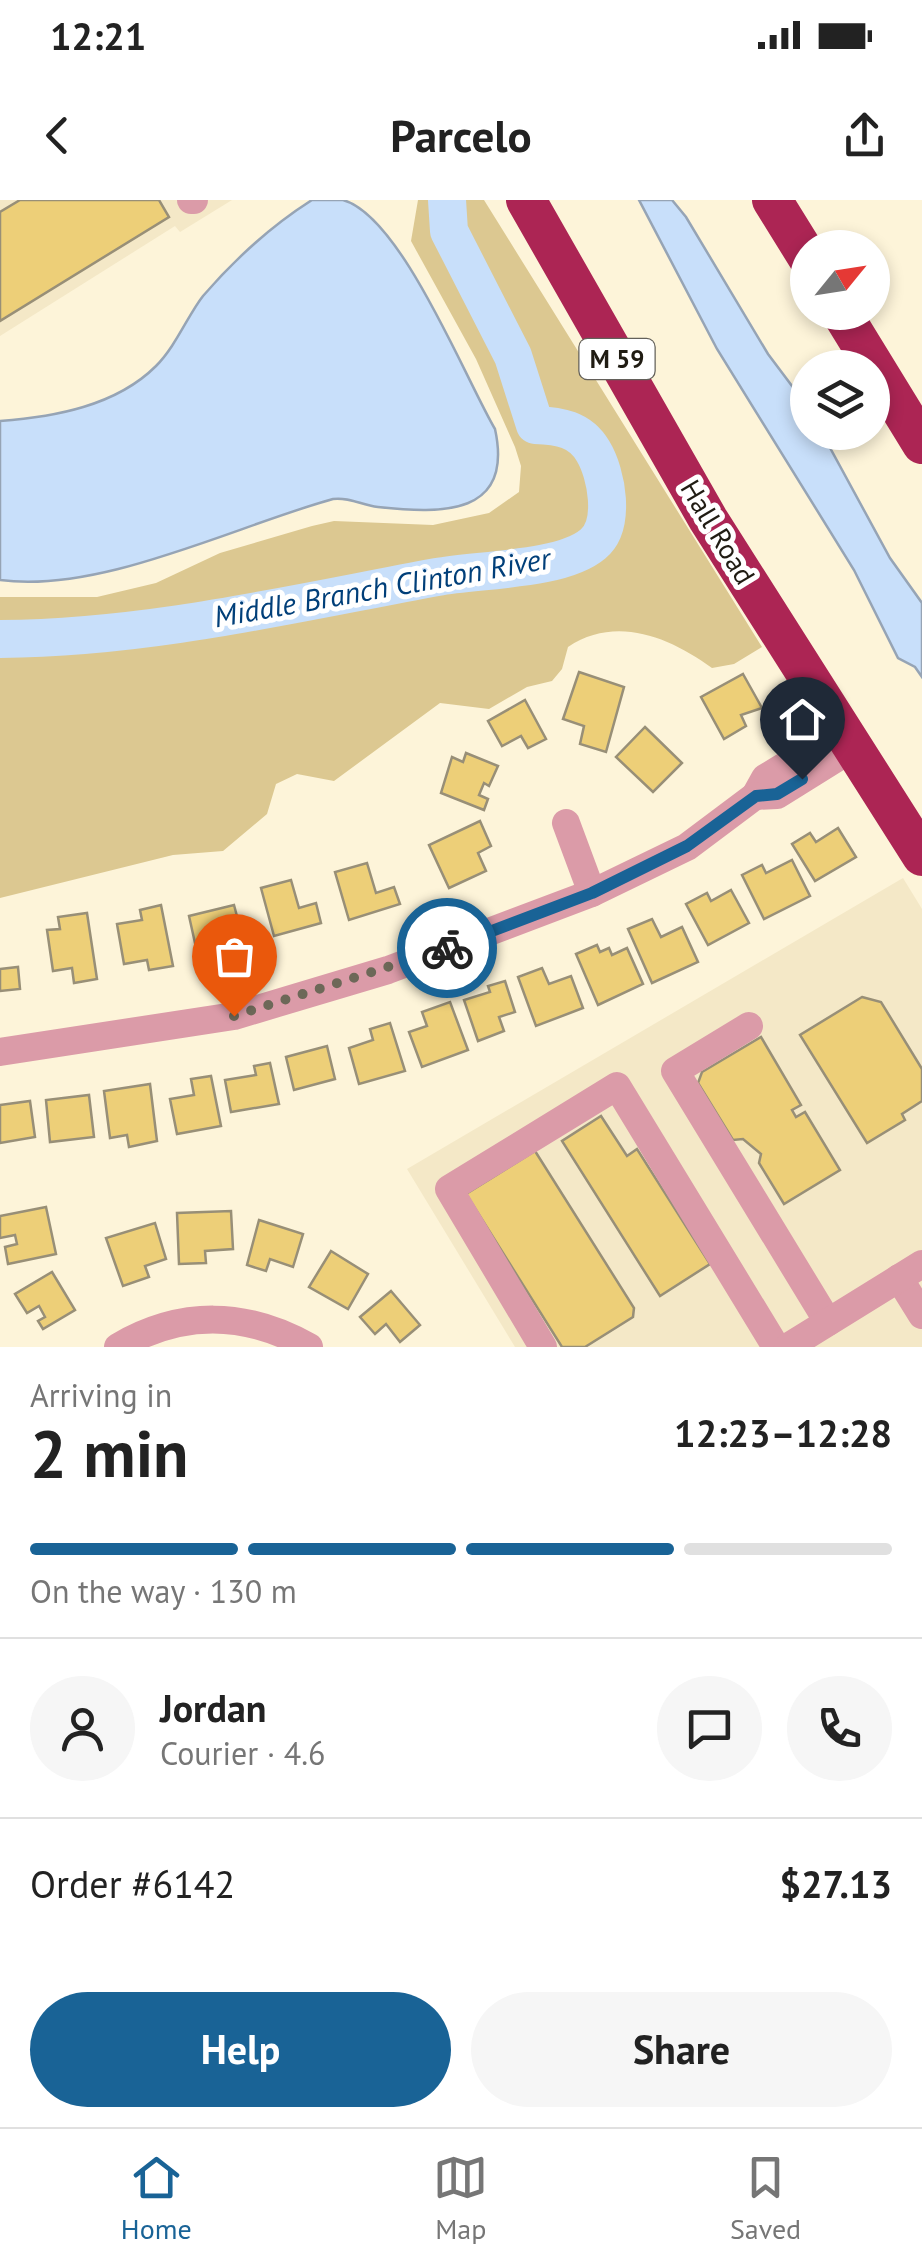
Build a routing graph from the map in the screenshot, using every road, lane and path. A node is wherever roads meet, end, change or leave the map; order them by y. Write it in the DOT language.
graph roads {
  1 [pos="526,200"];
  2 [pos="772,200"];
  3 [pos="791,230"];
  4 [pos="852,330"];
  5 [pos="922,444"];
  6 [pos="845,740"];
  7 [pos="566,823"];
  8 [pos="922,856"];
  9 [pos="592,893"];
  10 [pos="749,1026"];
  11 [pos="0,1052"];
  12 [pos="911,1270"];
  13 [pos="922,1315"];
  14 [pos="828,1322"];
  15 [pos="118,1347"];
  16 [pos="310,1347"];
  17 [pos="543,1347"];
  18 [pos="776,1347"];
  19 [pos="788,1347"];
  1 -- 6 [label="highway, Hall Road / M 59"];
  2 -- 3 [label="highway"];
  4 -- 5 [label="highway"];
  6 -- 8 [label="highway, Hall Road / M 59"];
  6 -- 9 [label="street"];
  7 -- 9 [label="street"];
  9 -- 11 [label="street"];
  10 -- 14 [label="street"];
  12 -- 13 [label="street"];
  12 -- 14 [label="street"];
  14 -- 19 [label="street"];
  15 -- 16 [label="street"];
  17 -- 18 [label="street"];
}
